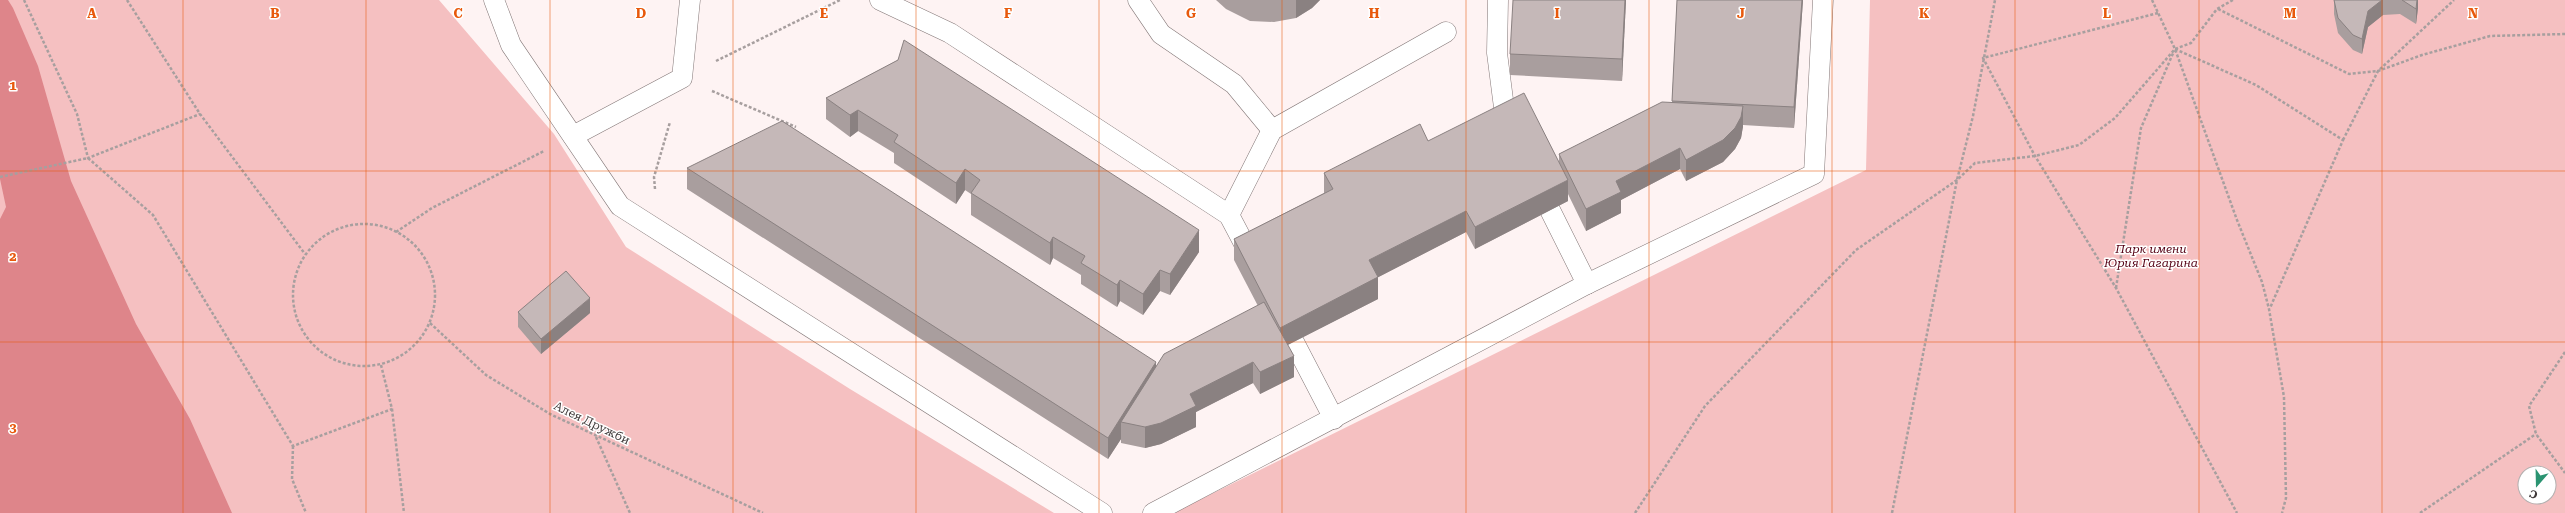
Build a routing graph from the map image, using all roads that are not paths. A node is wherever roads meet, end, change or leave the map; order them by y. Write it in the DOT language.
graph roads {
  1 [pos="494,0"];
  2 [pos="690,0"];
  3 [pos="880,0"];
  4 [pos="1138,0"];
  5 [pos="1498,0"];
  6 [pos="1823,0"];
  7 [pos="1446,32"];
  8 [pos="1506,123"];
  9 [pos="1272,130"];
  10 [pos="573,136"];
  11 [pos="1550,210"];
  12 [pos="1229,216"];
  13 [pos="1249,253"];
  14 [pos="1587,284"];
  15 [pos="1294,342"];
  16 [pos="1334,419"];
  17 [pos="1102,513"];
  18 [pos="1153,513"];
  1 -- 10 [label="lane"];
  2 -- 10 [label="lane"];
  3 -- 12 [label="lane"];
  4 -- 9 [label="lane"];
  5 -- 8 [label="lane"];
  6 -- 14 [label="lane"];
  7 -- 9 [label="lane"];
  9 -- 12 [label="lane"];
  10 -- 17 [label="lane"];
  11 -- 14 [label="lane"];
  12 -- 13 [label="lane"];
  14 -- 16 [label="lane"];
  15 -- 16 [label="lane"];
  16 -- 18 [label="lane"];
}
